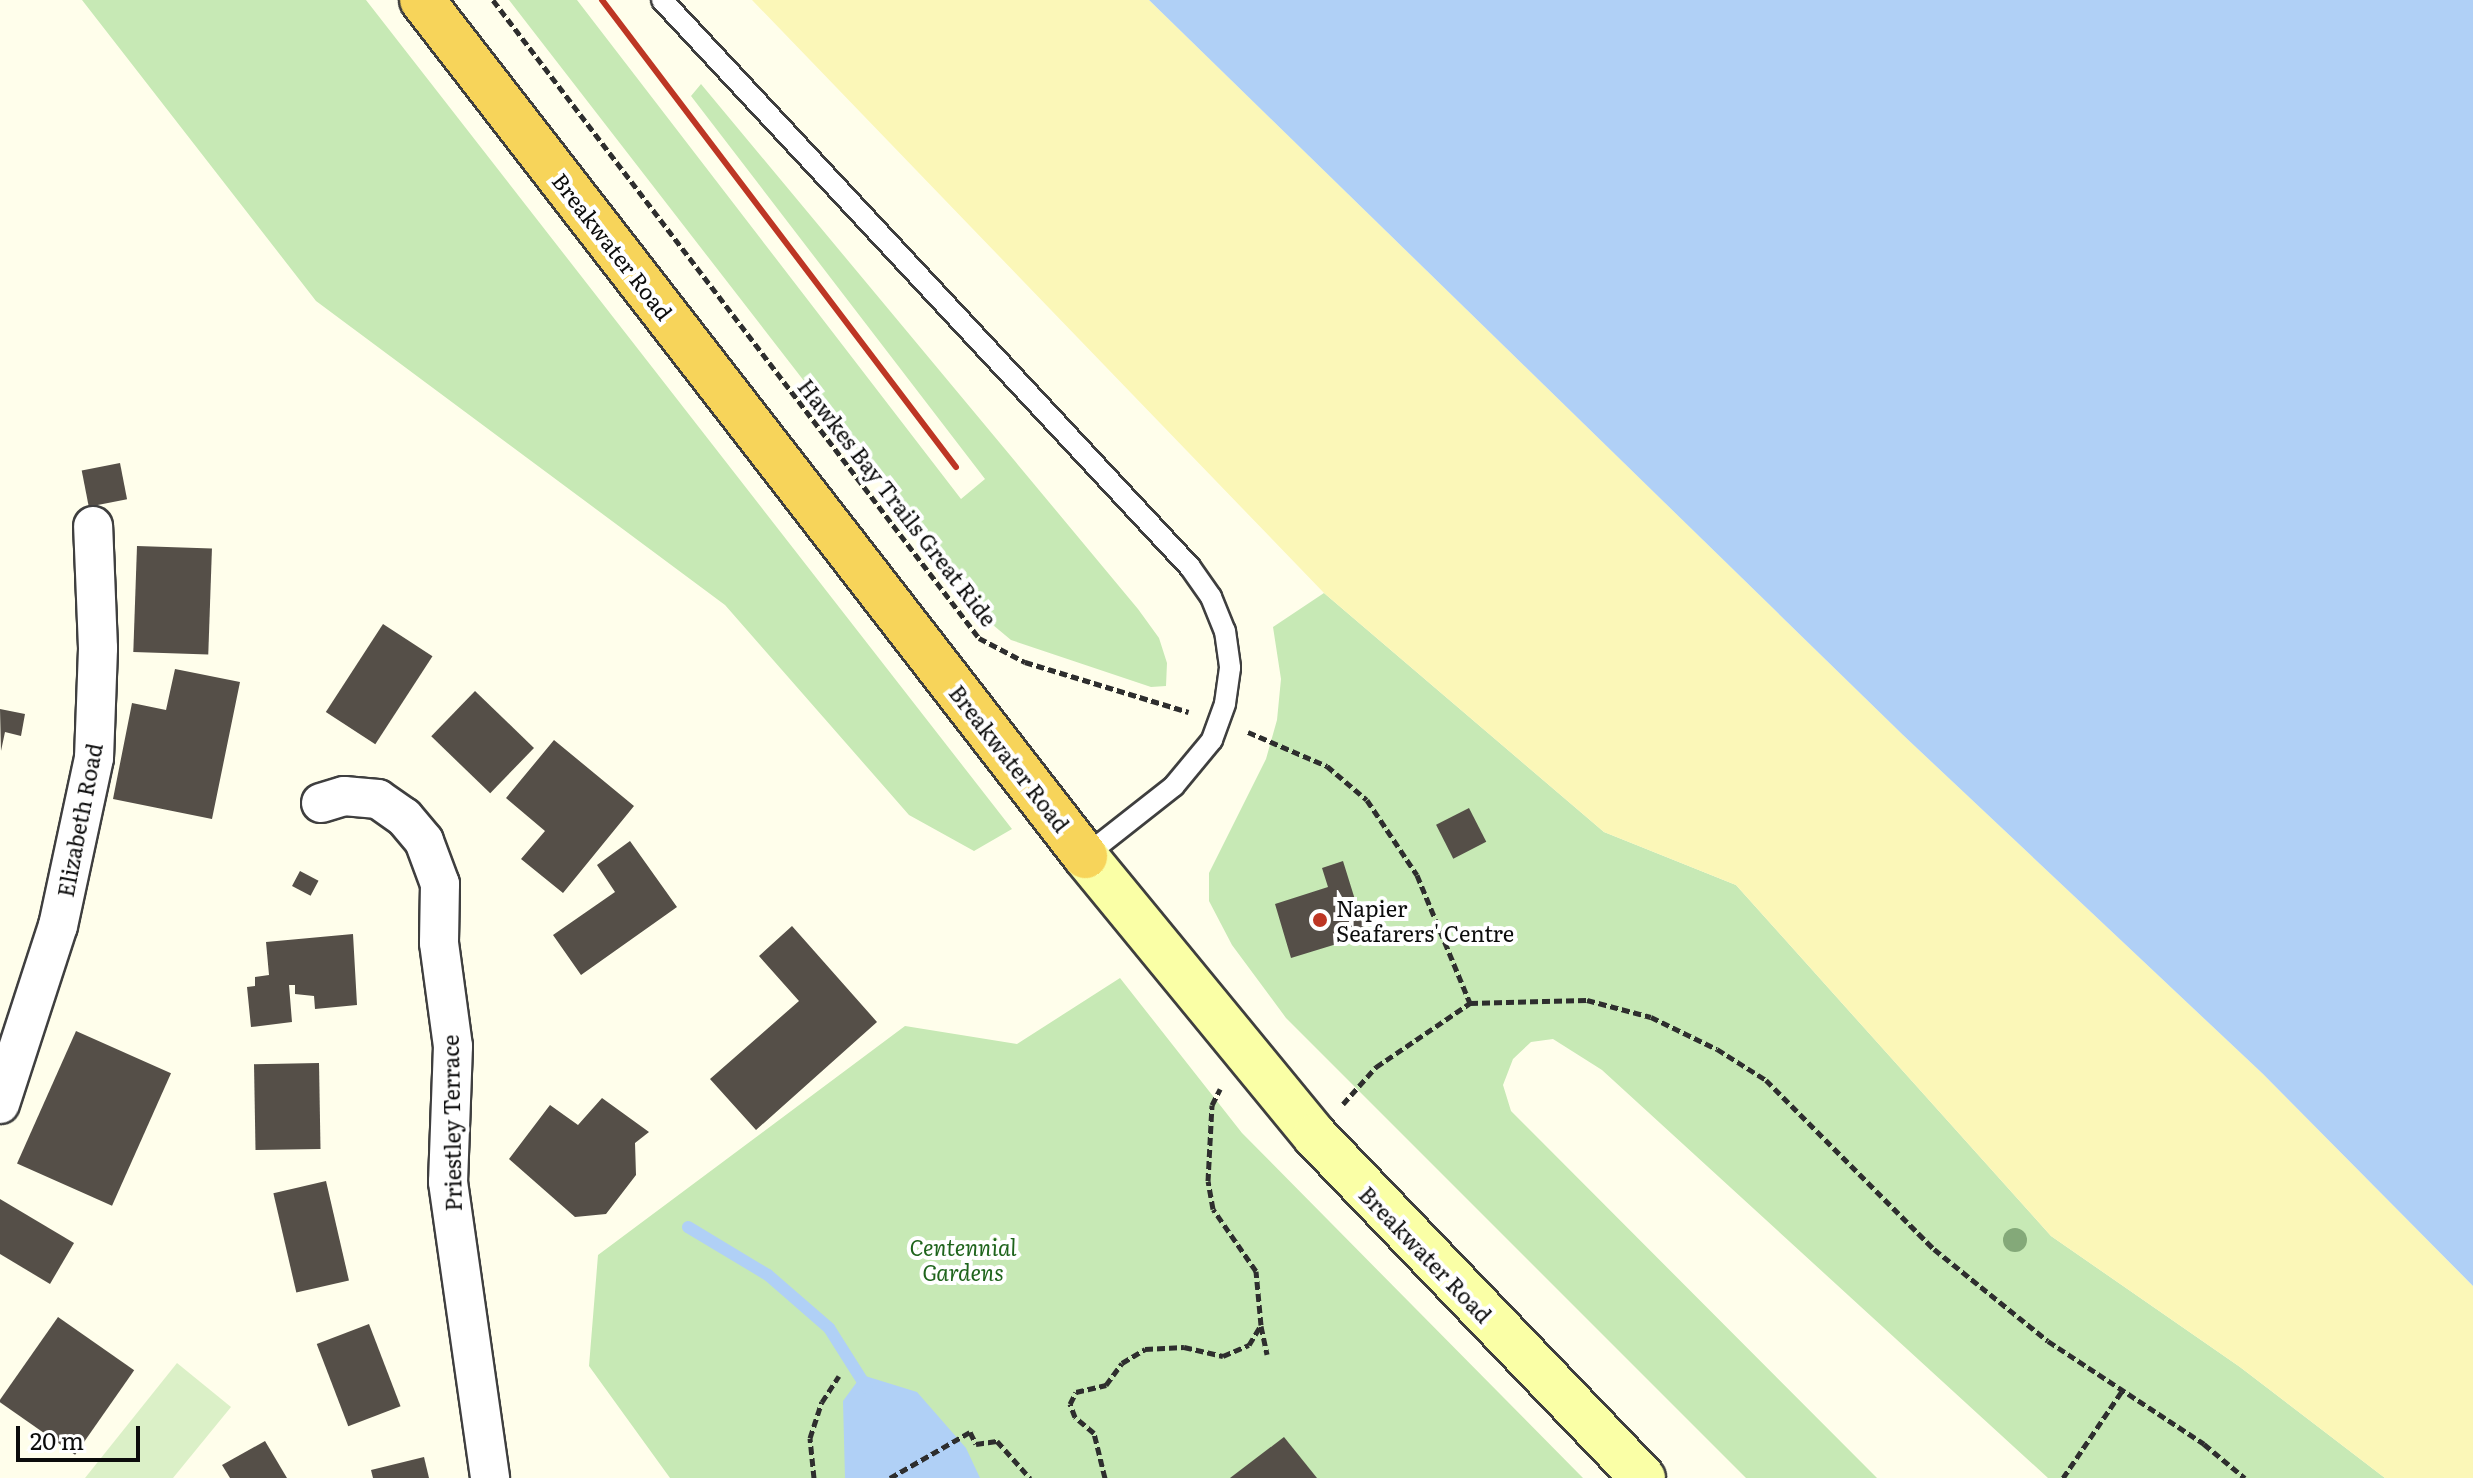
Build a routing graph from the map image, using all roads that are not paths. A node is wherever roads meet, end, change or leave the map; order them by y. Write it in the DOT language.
graph roads {
  1 [pos="422,0"];
  2 [pos="662,0"];
  3 [pos="93,526"];
  4 [pos="321,803"];
  5 [pos="1085,856"];
  6 [pos="0,1104"];
  7 [pos="490,1478"];
  8 [pos="1643,1478"];
  1 -- 5 [label="highway, Breakwater Road"];
  2 -- 5 [label="lane"];
  3 -- 6 [label="street, Elizabeth Road"];
  4 -- 7 [label="street, Priestley Terrace"];
  5 -- 8 [label="main road, Breakwater Road"];
}
